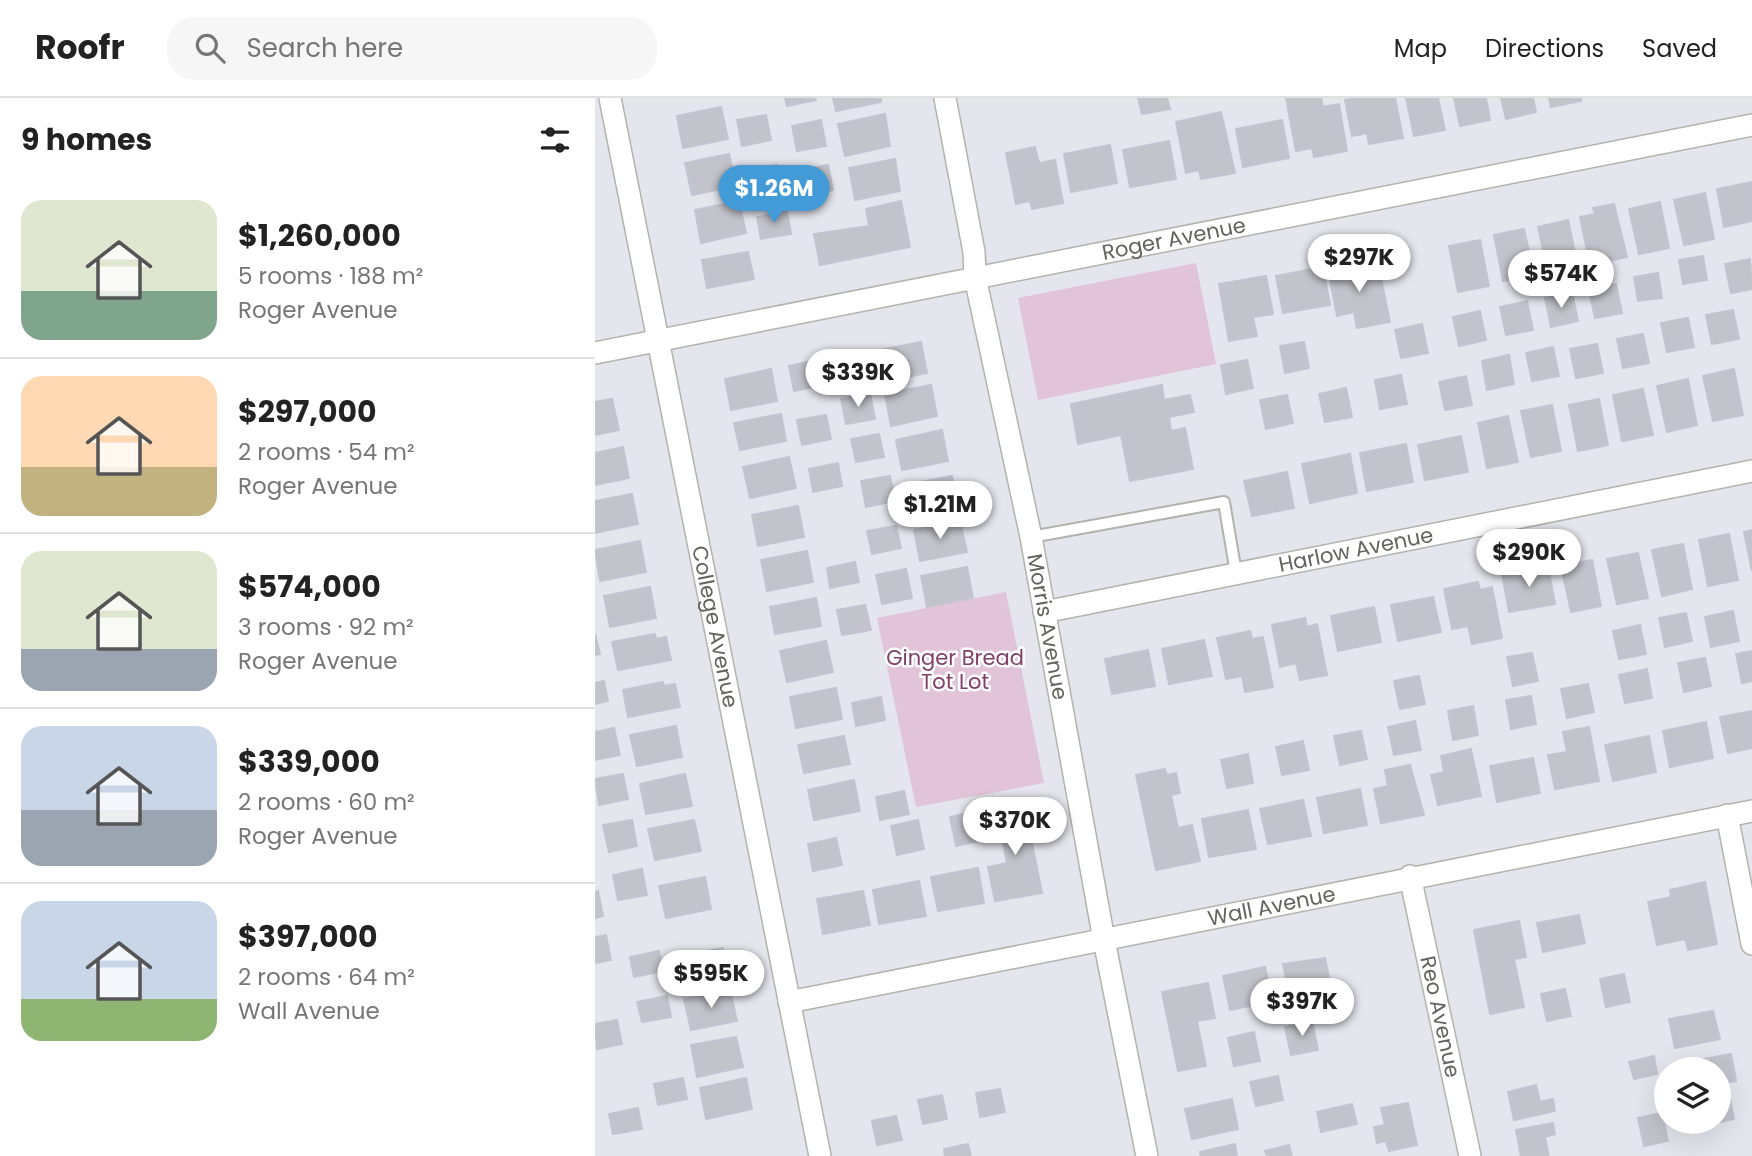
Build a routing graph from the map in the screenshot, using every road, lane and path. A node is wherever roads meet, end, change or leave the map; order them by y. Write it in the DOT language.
graph roads {
  1 [pos="610,98"];
  2 [pos="945,98"];
  3 [pos="1752,125"];
  4 [pos="975,277"];
  5 [pos="658,340"];
  6 [pos="595,354"];
  7 [pos="1752,471"];
  8 [pos="1031,537"];
  9 [pos="1236,573"];
  10 [pos="1044,612"];
  11 [pos="1752,811"];
  12 [pos="1727,816"];
  13 [pos="1410,876"];
  14 [pos="1104,940"];
  15 [pos="1752,944"];
  16 [pos="789,1002"];
  17 [pos="820,1156"];
  18 [pos="1147,1156"];
  19 [pos="1470,1156"];
  1 -- 5 [label="street, College Avenue"];
  2 -- 4 [label="street, Morris Avenue"];
  3 -- 4 [label="street, Roger Avenue"];
  4 -- 5 [label="street, Roger Avenue"];
  4 -- 8 [label="street, Morris Avenue"];
  5 -- 6 [label="street, Roger Avenue"];
  5 -- 16 [label="street, College Avenue"];
  7 -- 9 [label="street, Harlow Avenue"];
  8 -- 9 [label="lane"];
  8 -- 10 [label="street, Morris Avenue"];
  9 -- 10 [label="street, Harlow Avenue"];
  10 -- 14 [label="street, Morris Avenue"];
  11 -- 12 [label="street, Wall Avenue"];
  12 -- 13 [label="street, Wall Avenue"];
  12 -- 15 [label="street"];
  13 -- 14 [label="street, Wall Avenue"];
  13 -- 19 [label="street, Reo Avenue"];
  14 -- 16 [label="street, Wall Avenue"];
  14 -- 18 [label="street, Morris Avenue"];
  16 -- 17 [label="street, College Avenue"];
}
